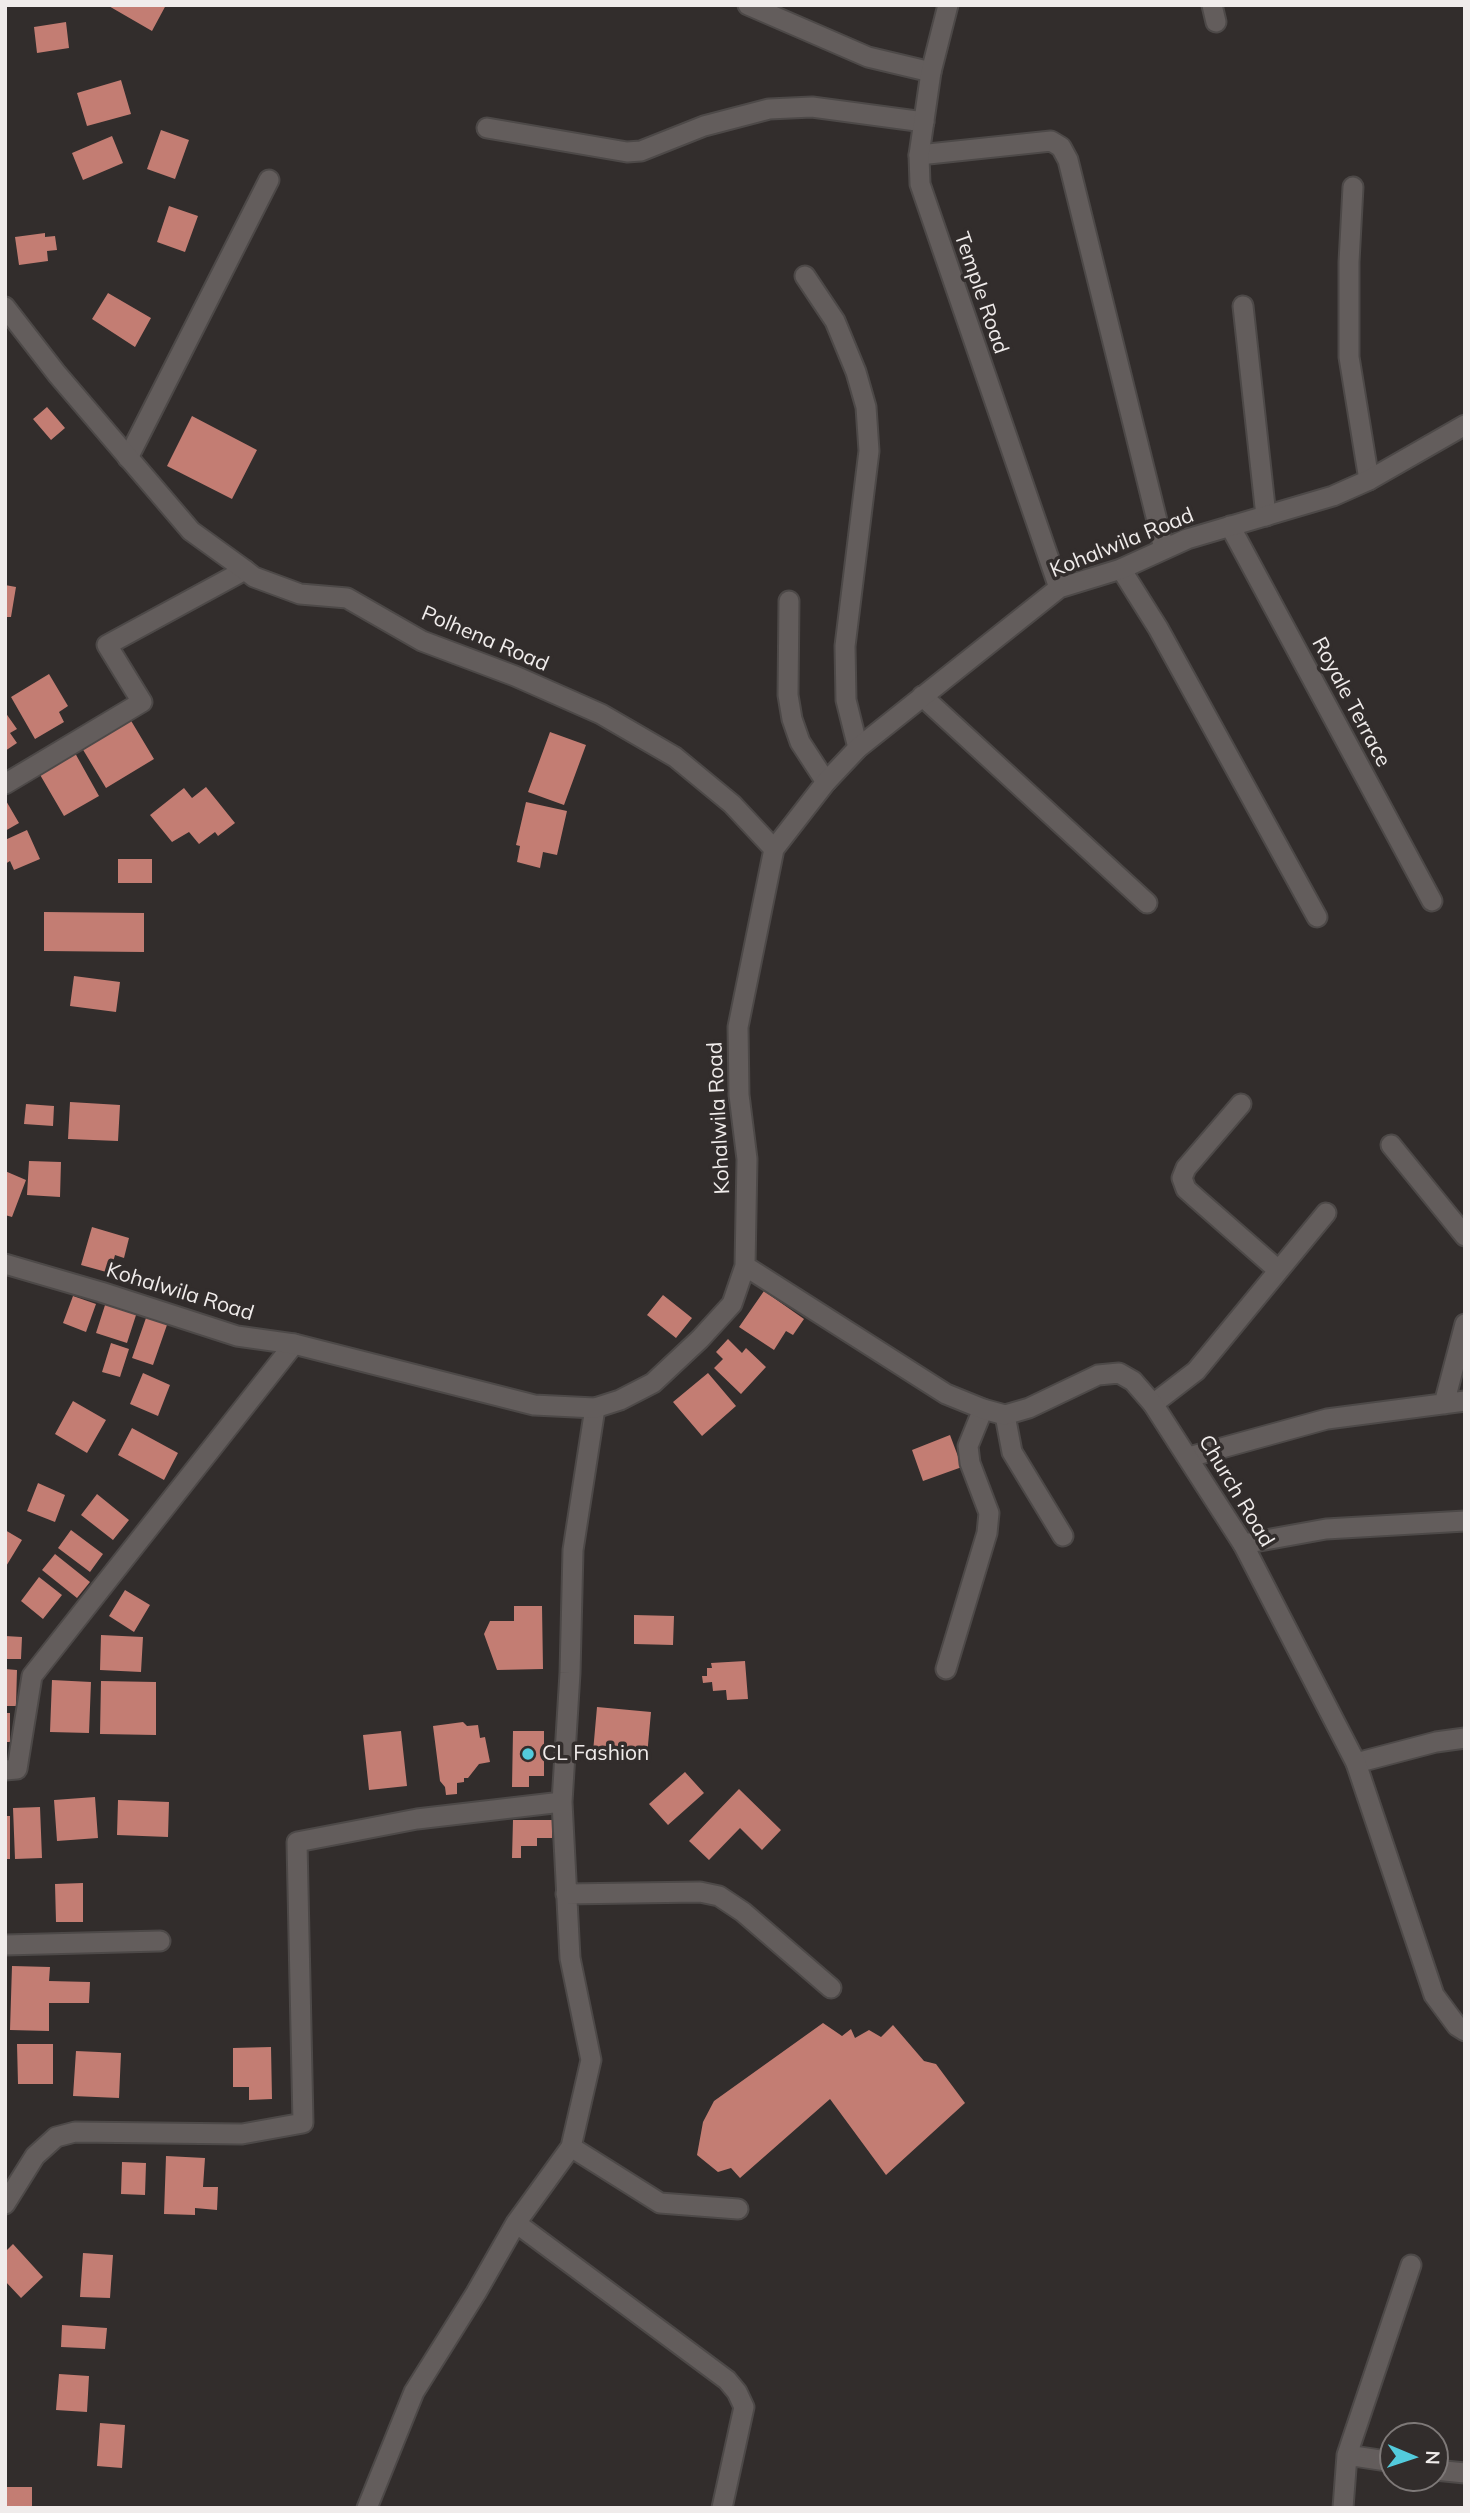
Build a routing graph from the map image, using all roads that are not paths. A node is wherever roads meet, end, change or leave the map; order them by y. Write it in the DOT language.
graph roads {
  1 [pos="748,5"];
  2 [pos="948,5"];
  3 [pos="931,72"];
  4 [pos="924,121"];
  5 [pos="487,128"];
  6 [pos="919,155"];
  7 [pos="269,180"];
  8 [pos="1353,187"];
  9 [pos="806,276"];
  10 [pos="1243,306"];
  11 [pos="5,307"];
  12 [pos="1465,425"];
  13 [pos="128,458"];
  14 [pos="1369,480"];
  15 [pos="1265,516"];
  16 [pos="1230,526"];
  17 [pos="1164,549"];
  18 [pos="1121,569"];
  19 [pos="245,570"];
  20 [pos="1059,588"];
  21 [pos="789,601"];
  22 [pos="922,696"];
  23 [pos="858,748"];
  24 [pos="826,782"];
  25 [pos="5,784"];
  26 [pos="774,849"];
  27 [pos="1432,901"];
  28 [pos="1147,903"];
  29 [pos="1317,917"];
  30 [pos="1241,1104"];
  31 [pos="1391,1145"];
  32 [pos="1326,1213"];
  33 [pos="1465,1236"];
  34 [pos="5,1264"];
  35 [pos="745,1266"];
  36 [pos="1278,1270"];
  37 [pos="1465,1324"];
  38 [pos="294,1344"];
  39 [pos="1465,1401"];
  40 [pos="1153,1404"];
  41 [pos="1444,1404"];
  42 [pos="595,1408"];
  43 [pos="983,1409"];
  44 [pos="1005,1415"];
  45 [pos="1189,1457"];
  46 [pos="1465,1521"];
  47 [pos="1063,1536"];
  48 [pos="1243,1544"];
  49 [pos="946,1668"];
  50 [pos="1465,1738"];
  51 [pos="1356,1763"];
  52 [pos="5,1770"];
  53 [pos="562,1802"];
  54 [pos="566,1894"];
  55 [pos="160,1941"];
  56 [pos="5,1945"];
  57 [pos="831,1988"];
  58 [pos="1465,2031"];
  59 [pos="571,2147"];
  60 [pos="5,2204"];
  61 [pos="738,2209"];
  62 [pos="516,2223"];
  63 [pos="1411,2264"];
  64 [pos="1347,2455"];
  65 [pos="1379,2460"];
  66 [pos="367,2508"];
  67 [pos="722,2508"];
  68 [pos="1343,2508"];
  1 -- 3 [label="street"];
  2 -- 3 [label="street, Temple Road"];
  3 -- 4 [label="street, Temple Road"];
  4 -- 5 [label="street"];
  4 -- 6 [label="street, Temple Road"];
  6 -- 17 [label="street"];
  6 -- 20 [label="street, Temple Road"];
  7 -- 13 [label="street"];
  8 -- 14 [label="street"];
  9 -- 23 [label="street"];
  10 -- 15 [label="street"];
  11 -- 13 [label="street, Polhena Road"];
  12 -- 14 [label="street, Kohalwila Road"];
  13 -- 19 [label="street, Polhena Road"];
  14 -- 15 [label="street, Kohalwila Road"];
  15 -- 16 [label="street, Kohalwila Road"];
  16 -- 17 [label="street, Kohalwila Road"];
  16 -- 27 [label="street, Royale Terrace"];
  17 -- 18 [label="street, Kohalwila Road"];
  18 -- 20 [label="street, Kohalwila Road"];
  18 -- 29 [label="street"];
  19 -- 25 [label="street"];
  19 -- 26 [label="street, Polhena Road"];
  20 -- 22 [label="street, Kohalwila Road"];
  21 -- 24 [label="street"];
  22 -- 23 [label="street, Kohalwila Road"];
  22 -- 28 [label="street"];
  23 -- 24 [label="street, Kohalwila Road"];
  24 -- 26 [label="street, Kohalwila Road"];
  26 -- 35 [label="street, Kohalwila Road"];
  30 -- 36 [label="street"];
  31 -- 33 [label="street"];
  32 -- 36 [label="street"];
  34 -- 38 [label="street, Kohalwila Road"];
  35 -- 42 [label="street, Kohalwila Road"];
  35 -- 43 [label="street"];
  36 -- 40 [label="street"];
  37 -- 41 [label="street"];
  38 -- 42 [label="street, Kohalwila Road"];
  38 -- 52 [label="street"];
  39 -- 41 [label="street"];
  40 -- 44 [label="street, Church Road"];
  40 -- 45 [label="street, Church Road"];
  41 -- 45 [label="street"];
  42 -- 53 [label="street"];
  43 -- 44 [label="street"];
  43 -- 49 [label="street"];
  44 -- 47 [label="street"];
  45 -- 48 [label="street, Church Road"];
  46 -- 48 [label="street"];
  48 -- 51 [label="street, Church Road"];
  50 -- 51 [label="street"];
  51 -- 58 [label="street, Church Road"];
  53 -- 54 [label="street"];
  53 -- 60 [label="street"];
  54 -- 57 [label="street"];
  54 -- 59 [label="street"];
  55 -- 56 [label="street"];
  59 -- 61 [label="street"];
  59 -- 62 [label="street"];
  62 -- 66 [label="street"];
  62 -- 67 [label="street"];
  63 -- 64 [label="street"];
  64 -- 65 [label="street"];
  64 -- 68 [label="street"];
}
